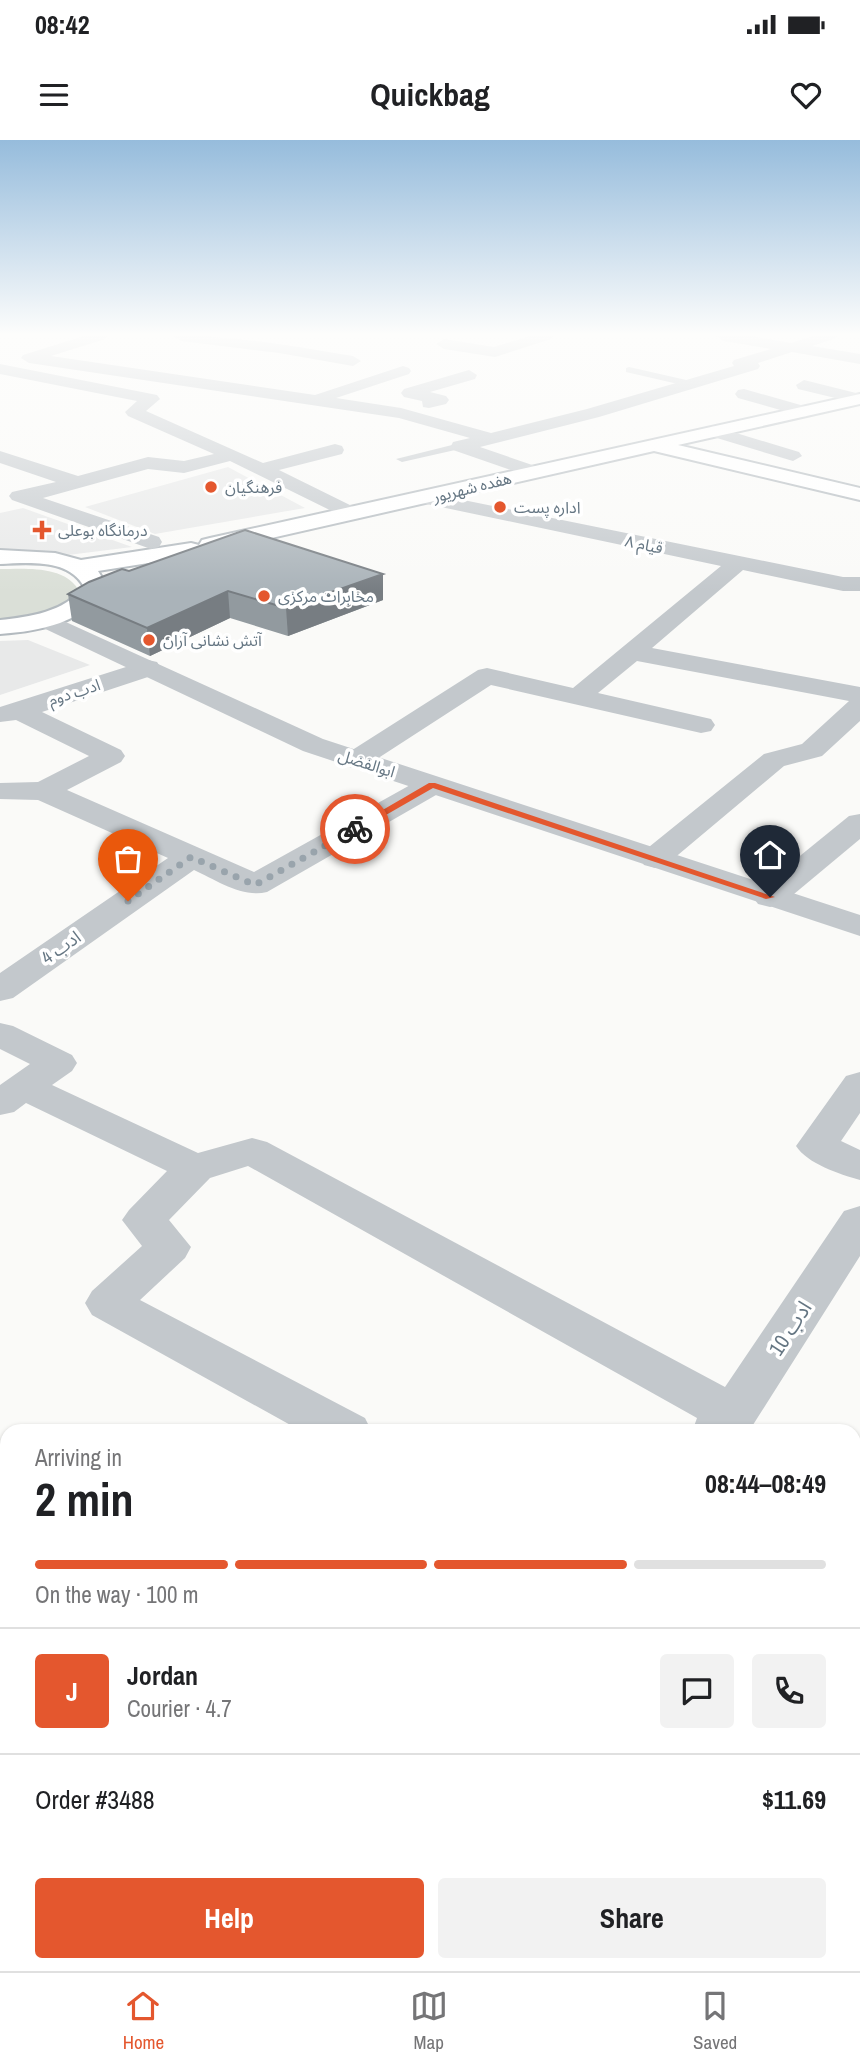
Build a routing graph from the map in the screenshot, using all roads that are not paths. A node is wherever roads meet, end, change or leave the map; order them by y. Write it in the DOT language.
graph roads {
  1 [pos="154,421"];
  2 [pos="376,421"];
  3 [pos="431,421"];
  4 [pos="558,421"];
  5 [pos="760,421"];
  6 [pos="365,425"];
  7 [pos="713,431"];
  8 [pos="176,432"];
  9 [pos="142,438"];
  10 [pos="490,438"];
  11 [pos="652,445"];
  12 [pos="460,446"];
  13 [pos="335,450"];
  14 [pos="232,455"];
  15 [pos="793,456"];
  16 [pos="0,457"];
  17 [pos="61,457"];
  18 [pos="402,459"];
  19 [pos="27,466"];
  20 [pos="261,469"];
  21 [pos="534,472"];
  22 [pos="78,482"];
  23 [pos="0,491"];
  24 [pos="860,494"];
  25 [pos="22,497"];
  26 [pos="429,499"];
  27 [pos="353,514"];
  28 [pos="151,542"];
  29 [pos="191,550"];
  30 [pos="0,557"];
  31 [pos="738,563"];
  32 [pos="79,567"];
  33 [pos="860,584"];
  34 [pos="91,595"];
  35 [pos="46,620"];
  36 [pos="0,627"];
  37 [pos="632,652"];
  38 [pos="148,668"];
  39 [pos="860,695"];
  40 [pos="578,697"];
  41 [pos="860,706"];
  42 [pos="8,713"];
  43 [pos="701,725"];
  44 [pos="356,760"];
  45 [pos="432,785"];
  46 [pos="1,791"];
  47 [pos="43,791"];
  48 [pos="860,823"];
  49 [pos="191,857"];
  50 [pos="655,859"];
  51 [pos="770,897"];
  52 [pos="860,926"];
  53 [pos="0,990"];
  54 [pos="0,1034"];
  55 [pos="860,1084"];
  56 [pos="12,1095"];
  57 [pos="860,1166"];
  58 [pos="195,1168"];
  59 [pos="860,1220"];
  60 [pos="724,1423"];
  61 [pos="332,1424"];
  1 -- 8 [label="street"];
  2 -- 6 [label="street"];
  3 -- 10 [label="street"];
  4 -- 10 [label="street"];
  5 -- 7 [label="main road, هفده شهریور"];
  7 -- 11 [label="main road, هفده شهریور"];
  7 -- 15 [label="street"];
  8 -- 9 [label="street"];
  8 -- 14 [label="street"];
  10 -- 12 [label="street"];
  11 -- 21 [label="main road, هفده شهریور"];
  11 -- 24 [label="main road"];
  12 -- 18 [label="lane"];
  12 -- 21 [label="street"];
  13 -- 20 [label="street"];
  14 -- 20 [label="street"];
  14 -- 22 [label="street"];
  16 -- 19 [label="street"];
  17 -- 19 [label="street"];
  19 -- 22 [label="street"];
  20 -- 27 [label="street"];
  21 -- 26 [label="main road, هفده شهریور"];
  22 -- 25 [label="street"];
  23 -- 25 [label="street"];
  25 -- 28 [label="street"];
  26 -- 27 [label="main road, هفده شهریور"];
  26 -- 31 [label="street, قیام ۸"];
  27 -- 29 [label="main road, هفده شهریور"];
  29 -- 32 [label="main road"];
  29 -- 34 [label="main road, هفده شهریور"];
  30 -- 32 [label="main road"];
  31 -- 33 [label="street, قیام ۸"];
  31 -- 37 [label="street"];
  32 -- 34 [label="main road"];
  34 -- 35 [label="main road, هفده شهریور"];
  35 -- 36 [label="main road, هفده شهریور"];
  35 -- 38 [label="street, ابوالفضل"];
  37 -- 39 [label="street"];
  37 -- 40 [label="street"];
  38 -- 42 [label="street, ادب دوم"];
  38 -- 44 [label="street, ابوالفضل"];
  40 -- 43 [label="street"];
  40 -- 44 [label="street"];
  41 -- 50 [label="street"];
  42 -- 47 [label="street"];
  44 -- 45 [label="street, ابوالفضل"];
  45 -- 49 [label="street"];
  45 -- 50 [label="street, ابوالفضل"];
  46 -- 47 [label="street"];
  47 -- 49 [label="street"];
  48 -- 51 [label="street"];
  49 -- 53 [label="street, ادب 4"];
  50 -- 51 [label="street, ابوالفضل"];
  51 -- 52 [label="street, ابوالفضل"];
  54 -- 56 [label="street"];
  55 -- 57 [label="street"];
  56 -- 58 [label="street"];
  58 -- 60 [label="street"];
  58 -- 61 [label="street"];
  59 -- 60 [label="street, ادب 10"];
}
